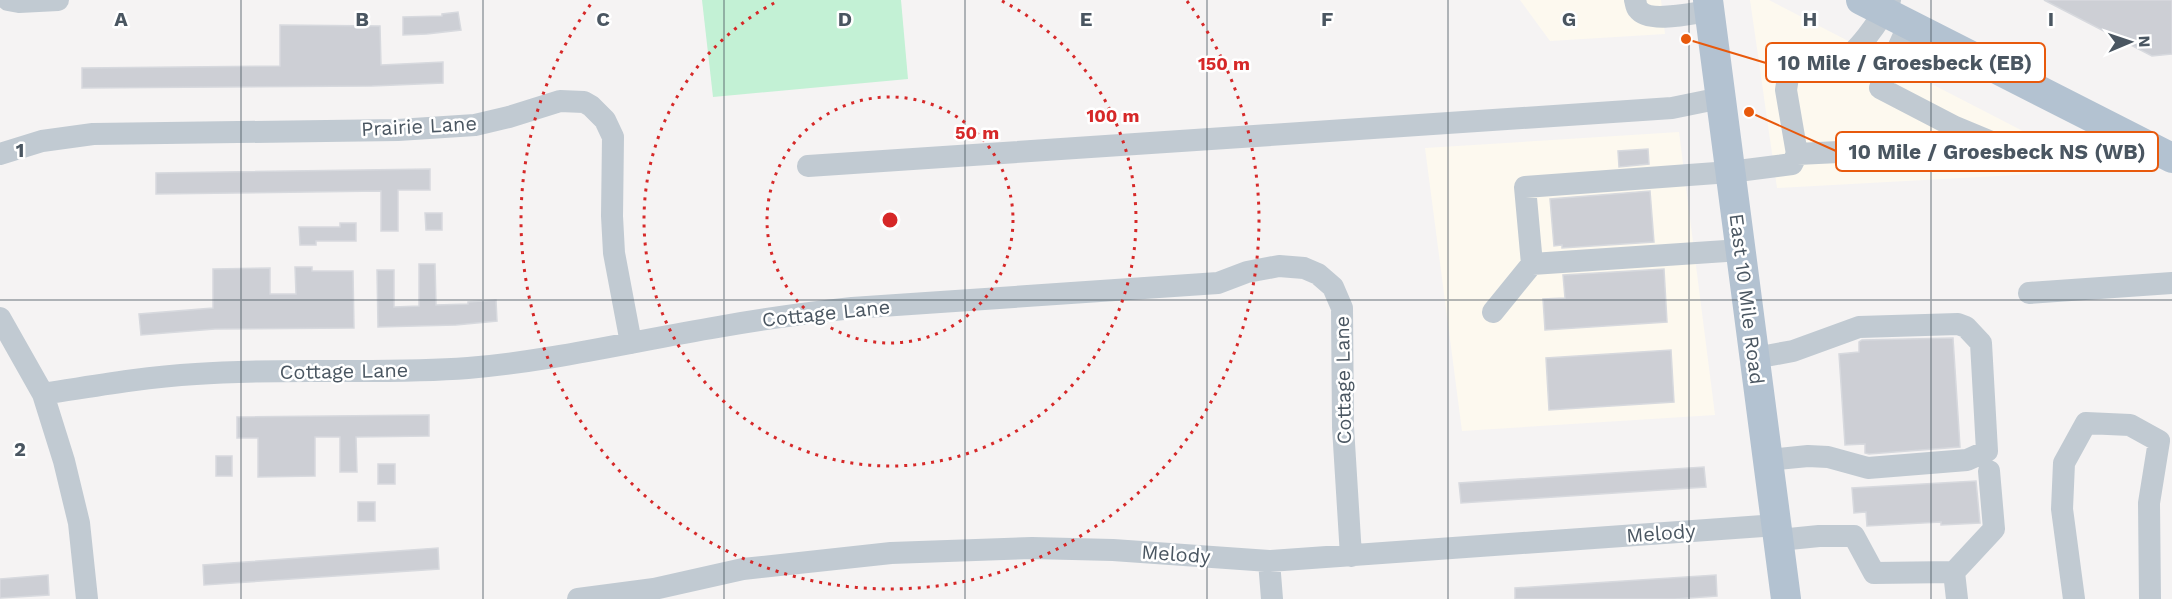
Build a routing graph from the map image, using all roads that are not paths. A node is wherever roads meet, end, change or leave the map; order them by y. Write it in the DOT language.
graph roads {
  1 [pos="8,0"];
  2 [pos="58,0"];
  3 [pos="1635,0"];
  4 [pos="1708,6"];
  5 [pos="1886,9"];
  6 [pos="1721,98"];
  7 [pos="1955,128"];
  8 [pos="2008,149"];
  9 [pos="0,154"];
  10 [pos="1797,154"];
  11 [pos="2172,158"];
  12 [pos="808,166"];
  13 [pos="1730,172"];
  14 [pos="1741,250"];
  15 [pos="1532,264"];
  16 [pos="2172,283"];
  17 [pos="2029,293"];
  18 [pos="1493,312"];
  19 [pos="0,318"];
  20 [pos="631,343"];
  21 [pos="1755,358"];
  22 [pos="43,394"];
  23 [pos="1768,460"];
  24 [pos="1989,471"];
  25 [pos="1778,533"];
  26 [pos="1351,556"];
  27 [pos="1269,561"];
  28 [pos="1954,572"];
  29 [pos="87,599"];
  30 [pos="578,599"];
  31 [pos="1272,599"];
  32 [pos="1786,599"];
  33 [pos="1957,599"];
  34 [pos="2074,599"];
  35 [pos="2150,599"];
  1 -- 2 [label="street"];
  3 -- 4 [label="street"];
  4 -- 6 [label="main road, East 10 Mile Road"];
  5 -- 7 [label="street"];
  5 -- 10 [label="street"];
  5 -- 11 [label="main road"];
  6 -- 12 [label="street"];
  6 -- 13 [label="main road, East 10 Mile Road"];
  7 -- 8 [label="street"];
  7 -- 10 [label="street"];
  9 -- 20 [label="street, Prairie Lane"];
  10 -- 13 [label="street"];
  13 -- 14 [label="main road, East 10 Mile Road"];
  13 -- 15 [label="street"];
  14 -- 15 [label="street"];
  14 -- 21 [label="main road, East 10 Mile Road"];
  15 -- 18 [label="street"];
  16 -- 17 [label="street"];
  19 -- 22 [label="street"];
  20 -- 22 [label="street, Cottage Lane"];
  20 -- 26 [label="street, Cottage Lane"];
  21 -- 23 [label="main road, East 10 Mile Road"];
  21 -- 23 [label="street"];
  22 -- 29 [label="street"];
  23 -- 25 [label="main road, East 10 Mile Road"];
  24 -- 28 [label="street"];
  25 -- 26 [label="street, Melody"];
  25 -- 28 [label="street, Melody"];
  25 -- 32 [label="main road, East 10 Mile Road"];
  26 -- 27 [label="street, Melody"];
  27 -- 30 [label="street, Melody"];
  27 -- 31 [label="street"];
  28 -- 33 [label="street"];
  34 -- 35 [label="street"];
}
